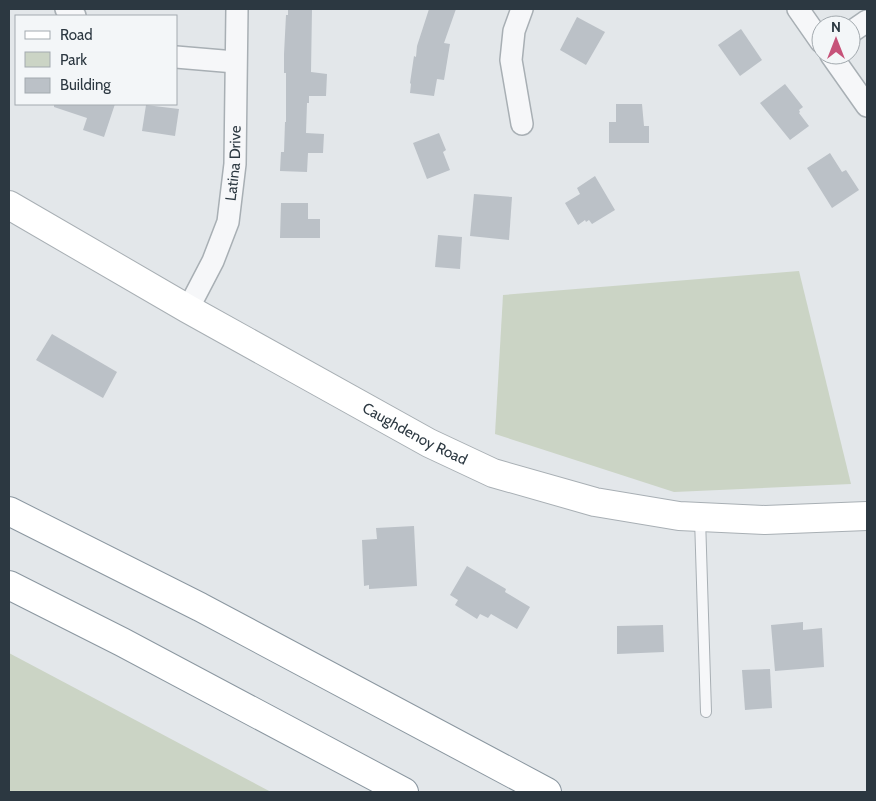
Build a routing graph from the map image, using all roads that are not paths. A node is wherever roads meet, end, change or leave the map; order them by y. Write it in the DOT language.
graph roads {
  1 [pos="237,9"];
  2 [pos="522,9"];
  3 [pos="798,9"];
  4 [pos="811,28"];
  5 [pos="178,57"];
  6 [pos="236,62"];
  7 [pos="838,65"];
  8 [pos="867,106"];
  9 [pos="522,124"];
  10 [pos="9,205"];
  11 [pos="188,309"];
  12 [pos="9,511"];
  13 [pos="867,516"];
  14 [pos="700,517"];
  15 [pos="9,585"];
  16 [pos="706,712"];
  17 [pos="404,792"];
  18 [pos="546,792"];
  1 -- 6 [label="street, Latina Drive"];
  2 -- 9 [label="street"];
  3 -- 4 [label="street"];
  5 -- 6 [label="street"];
  6 -- 11 [label="street, Latina Drive"];
  7 -- 8 [label="street"];
  10 -- 11 [label="main road, Caughdenoy Road"];
  11 -- 14 [label="main road, Caughdenoy Road"];
  12 -- 18 [label="main road"];
  13 -- 14 [label="main road, Caughdenoy Road"];
  14 -- 16 [label="lane"];
  15 -- 17 [label="main road"];
}
